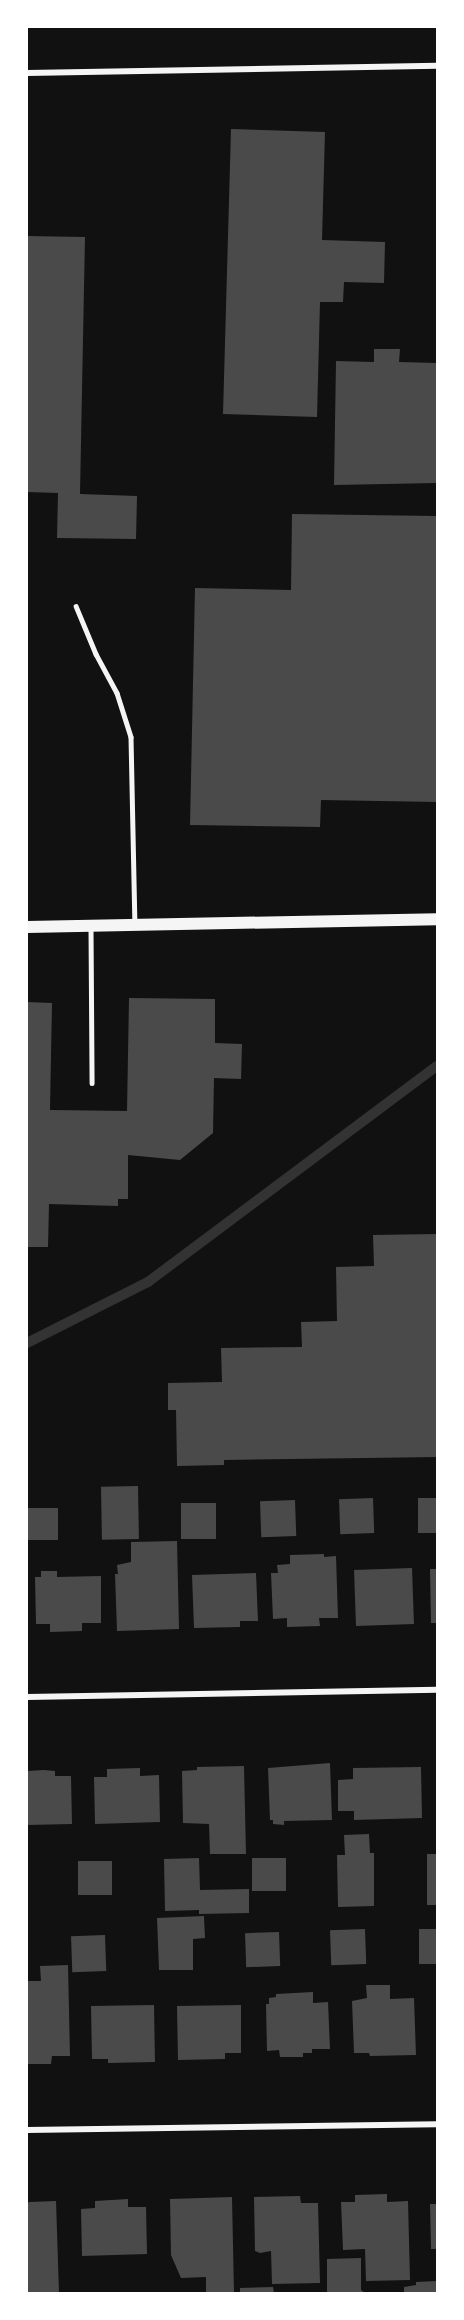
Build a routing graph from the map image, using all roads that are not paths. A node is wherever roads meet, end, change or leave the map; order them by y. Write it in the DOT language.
graph roads {
  1 [pos="437,66"];
  2 [pos="27,73"];
  3 [pos="76,606"];
  4 [pos="437,919"];
  5 [pos="91,925"];
  6 [pos="135,925"];
  7 [pos="27,927"];
  8 [pos="92,1083"];
  9 [pos="437,1690"];
  10 [pos="27,1698"];
  11 [pos="437,2124"];
  12 [pos="27,2130"];
  1 -- 2 [label="street"];
  3 -- 6 [label="lane"];
  4 -- 6 [label="main road"];
  5 -- 6 [label="main road"];
  5 -- 7 [label="main road"];
  5 -- 8 [label="lane"];
  9 -- 10 [label="street"];
  11 -- 12 [label="street"];
}
